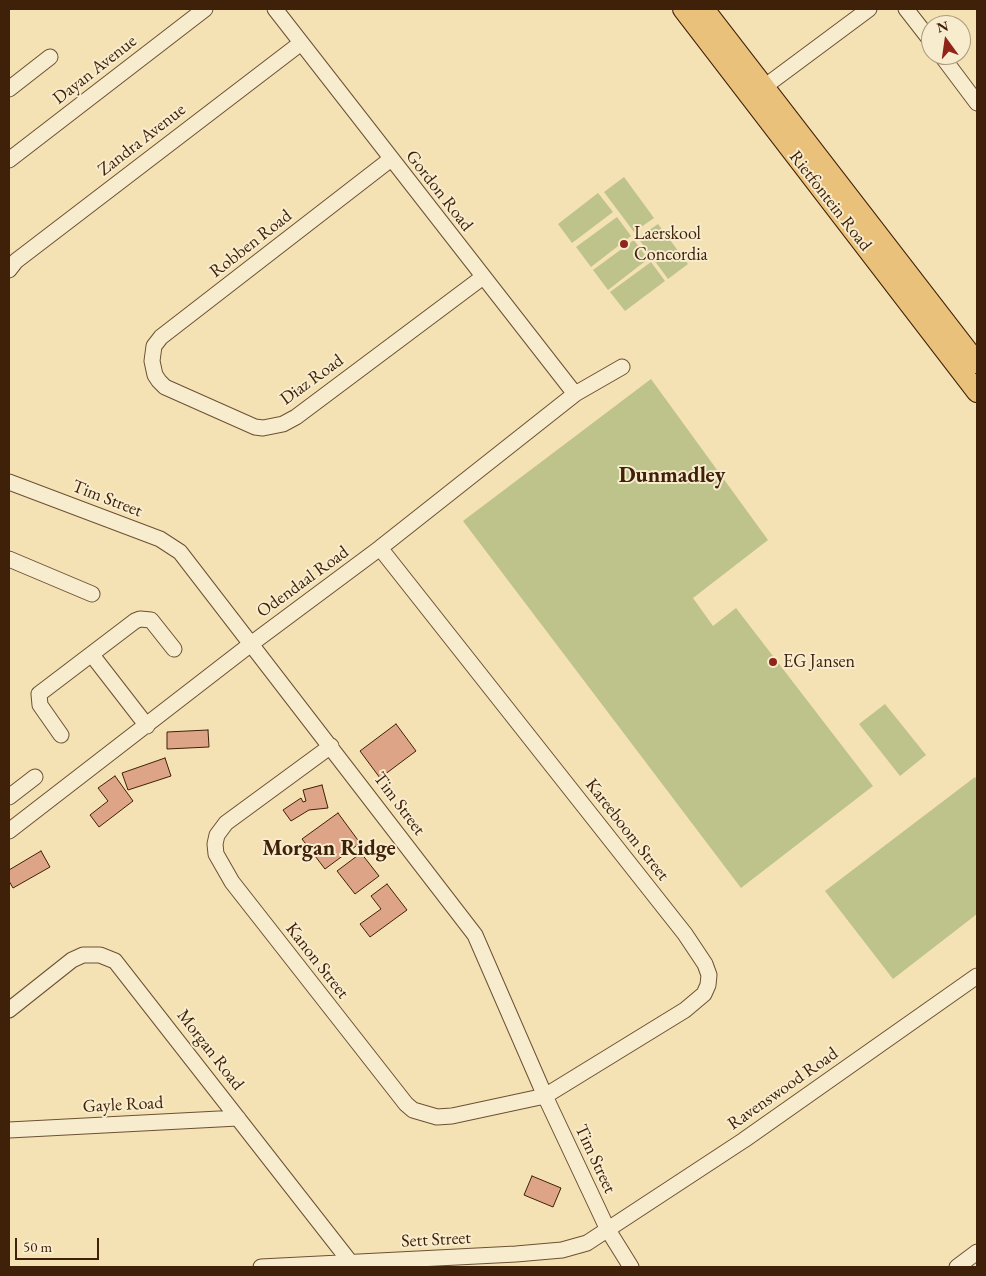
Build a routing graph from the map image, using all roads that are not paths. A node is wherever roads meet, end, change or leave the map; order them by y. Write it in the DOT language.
graph roads {
  1 [pos="205,9"];
  2 [pos="275,9"];
  3 [pos="683,9"];
  4 [pos="704,9"];
  5 [pos="869,9"];
  6 [pos="906,9"];
  7 [pos="921,28"];
  8 [pos="711,31"];
  9 [pos="301,43"];
  10 [pos="50,57"];
  11 [pos="948,65"];
  12 [pos="9,89"];
  13 [pos="757,93"];
  14 [pos="977,103"];
  15 [pos="391,159"];
  16 [pos="9,160"];
  17 [pos="9,270"];
  18 [pos="483,277"];
  19 [pos="956,349"];
  20 [pos="977,363"];
  21 [pos="622,367"];
  22 [pos="153,369"];
  23 [pos="977,392"];
  24 [pos="575,394"];
  25 [pos="9,482"];
  26 [pos="380,548"];
  27 [pos="9,559"];
  28 [pos="92,594"];
  29 [pos="251,644"];
  30 [pos="174,649"];
  31 [pos="92,655"];
  32 [pos="147,726"];
  33 [pos="61,735"];
  34 [pos="331,746"];
  35 [pos="35,777"];
  36 [pos="9,797"];
  37 [pos="9,831"];
  38 [pos="977,976"];
  39 [pos="9,1010"];
  40 [pos="545,1096"];
  41 [pos="238,1118"];
  42 [pos="9,1130"];
  43 [pos="608,1230"];
  44 [pos="977,1252"];
  45 [pos="350,1263"];
  46 [pos="262,1267"];
  47 [pos="631,1267"];
  48 [pos="957,1267"];
  1 -- 16 [label="street, Dayan Avenue"];
  2 -- 9 [label="street, Gordon Road"];
  3 -- 8 [label="main road, Rietfontein Road"];
  4 -- 8 [label="main road, Rietfontein Road"];
  5 -- 13 [label="street"];
  6 -- 7 [label="street"];
  8 -- 13 [label="main road, Rietfontein Road"];
  9 -- 15 [label="street, Gordon Road"];
  9 -- 17 [label="street, Zandra Avenue"];
  10 -- 12 [label="street"];
  11 -- 14 [label="street"];
  13 -- 19 [label="main road, Rietfontein Road"];
  15 -- 18 [label="street, Gordon Road"];
  15 -- 22 [label="street, Robben Road"];
  18 -- 22 [label="street, Diaz Road"];
  18 -- 24 [label="street, Gordon Road"];
  19 -- 20 [label="main road, Rietfontein Road"];
  19 -- 23 [label="main road, Rietfontein Road"];
  21 -- 24 [label="street, Odendaal Road"];
  24 -- 26 [label="street, Odendaal Road"];
  25 -- 29 [label="street, Tim Street"];
  26 -- 29 [label="street, Odendaal Road"];
  26 -- 40 [label="street, Kareeboom Street"];
  27 -- 28 [label="street"];
  29 -- 32 [label="street, Odendaal Road"];
  29 -- 34 [label="street, Tim Street"];
  30 -- 31 [label="street"];
  31 -- 32 [label="street"];
  31 -- 33 [label="street"];
  32 -- 37 [label="street, Odendaal Road"];
  34 -- 40 [label="street, Tim Street"];
  34 -- 40 [label="street, Kanon Street"];
  35 -- 36 [label="street"];
  38 -- 43 [label="street, Ravenswood Road"];
  39 -- 41 [label="street, Morgan Road"];
  40 -- 43 [label="street, Tim Street"];
  41 -- 42 [label="street, Gayle Road"];
  41 -- 45 [label="street, Morgan Road"];
  43 -- 45 [label="street, Sett Street"];
  43 -- 47 [label="street, Tim Street"];
  44 -- 48 [label="street"];
  45 -- 46 [label="street, Sett Street"];
}
